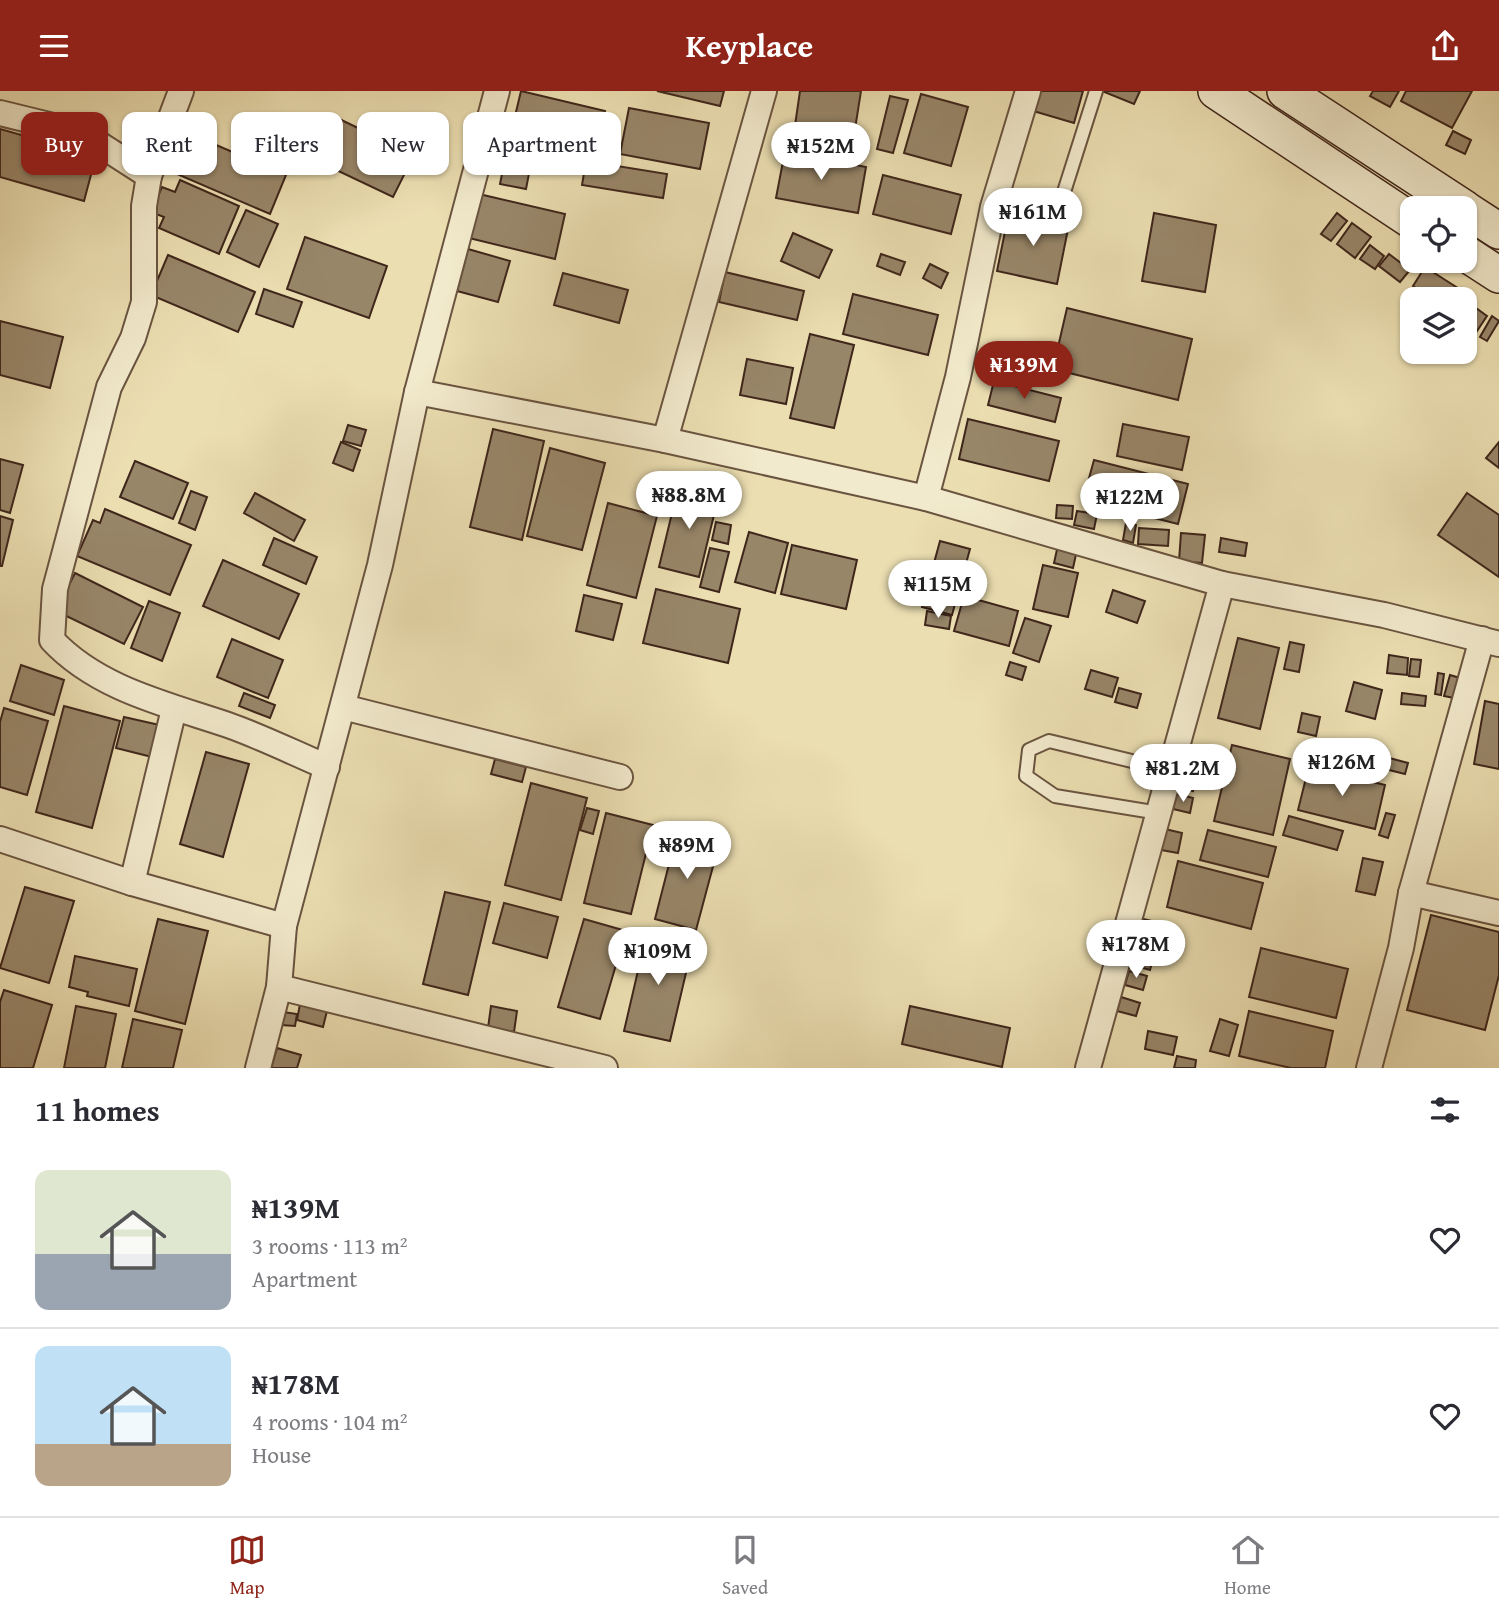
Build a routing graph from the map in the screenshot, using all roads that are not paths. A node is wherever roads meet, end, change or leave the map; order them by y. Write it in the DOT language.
graph roads {
  1 [pos="181,91"];
  2 [pos="497,91"];
  3 [pos="764,91"];
  4 [pos="1028,91"];
  5 [pos="1096,91"];
  6 [pos="1216,91"];
  7 [pos="1285,91"];
  8 [pos="0,114"];
  9 [pos="149,176"];
  10 [pos="1446,196"];
  11 [pos="1400,213"];
  12 [pos="1057,214"];
  13 [pos="1477,217"];
  14 [pos="1499,232"];
  15 [pos="1477,261"];
  16 [pos="1499,275"];
  17 [pos="417,392"];
  18 [pos="665,440"];
  19 [pos="926,498"];
  20 [pos="1222,584"];
  21 [pos="1490,641"];
  22 [pos="343,707"];
  23 [pos="174,709"];
  24 [pos="327,767"];
  25 [pos="1169,770"];
  26 [pos="620,777"];
  27 [pos="1159,813"];
  28 [pos="0,839"];
  29 [pos="132,883"];
  30 [pos="1411,893"];
  31 [pos="1499,913"];
  32 [pos="284,926"];
  33 [pos="279,987"];
  34 [pos="258,1068"];
  35 [pos="605,1068"];
  36 [pos="1088,1068"];
  37 [pos="1368,1068"];
  1 -- 9 [label="street"];
  2 -- 17 [label="street"];
  3 -- 18 [label="street"];
  4 -- 19 [label="street"];
  5 -- 12 [label="lane"];
  6 -- 11 [label="main road"];
  7 -- 10 [label="main road"];
  8 -- 9 [label="street"];
  9 -- 23 [label="street"];
  13 -- 14 [label="main road"];
  15 -- 16 [label="main road"];
  17 -- 18 [label="street"];
  17 -- 22 [label="street"];
  18 -- 19 [label="street"];
  19 -- 20 [label="street"];
  20 -- 21 [label="street"];
  20 -- 25 [label="street"];
  21 -- 30 [label="street"];
  22 -- 24 [label="street"];
  22 -- 26 [label="street"];
  23 -- 24 [label="street"];
  23 -- 29 [label="street"];
  24 -- 32 [label="street"];
  25 -- 27 [label="street"];
  25 -- 27 [label="lane"];
  27 -- 36 [label="street"];
  28 -- 29 [label="street"];
  29 -- 32 [label="street"];
  30 -- 31 [label="street"];
  30 -- 37 [label="street"];
  32 -- 33 [label="street"];
  33 -- 34 [label="street"];
  33 -- 35 [label="street"];
}
